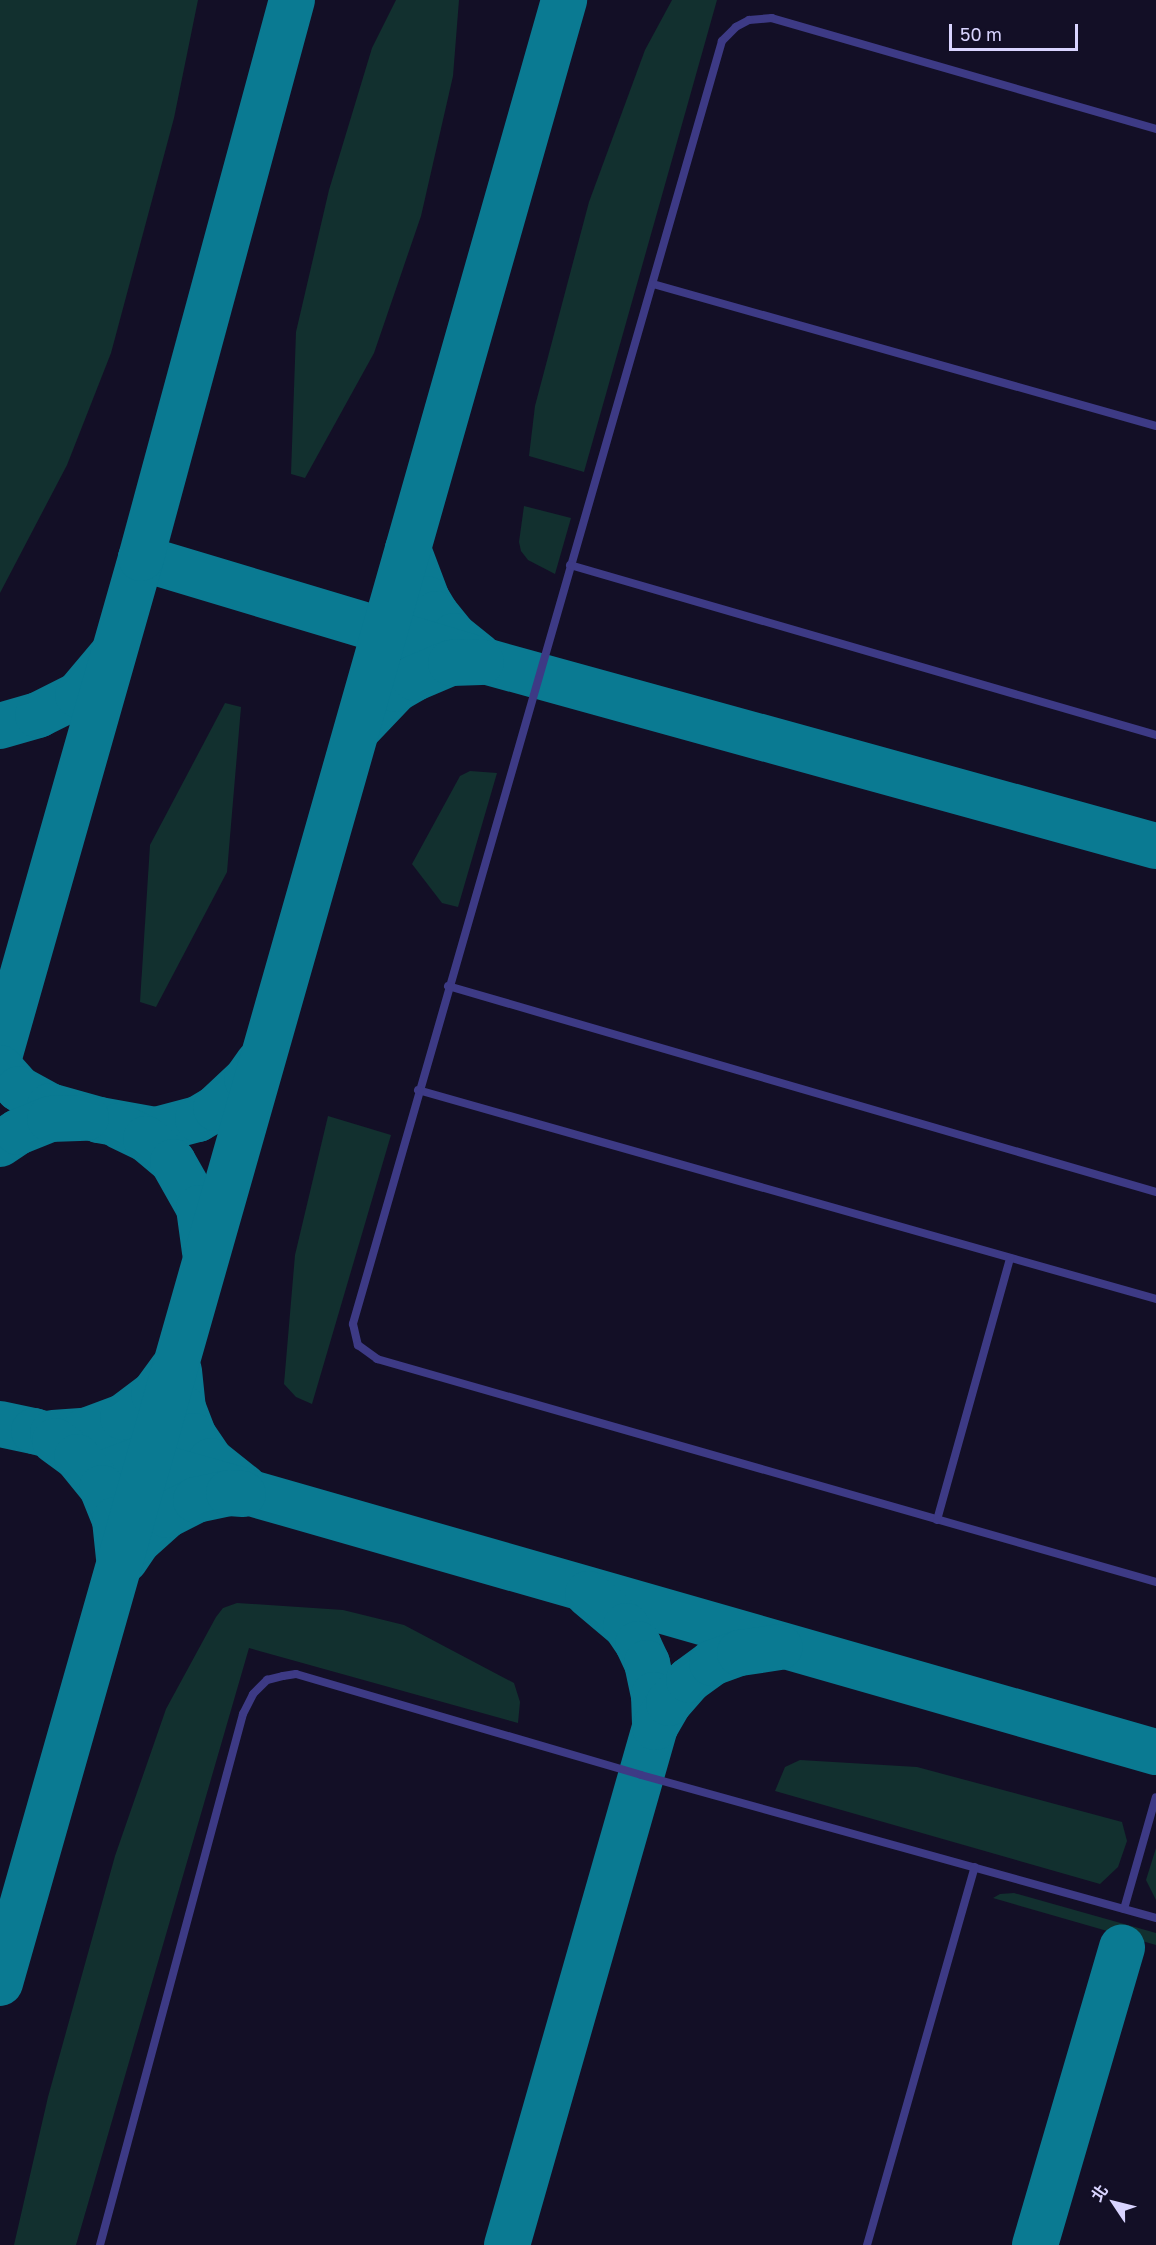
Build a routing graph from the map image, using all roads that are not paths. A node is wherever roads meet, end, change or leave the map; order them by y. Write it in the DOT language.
graph roads {
  1 [pos="1156,129"];
  2 [pos="652,284"];
  3 [pos="1156,426"];
  4 [pos="570,565"];
  5 [pos="1156,735"];
  6 [pos="448,986"];
  7 [pos="418,1090"];
  8 [pos="1156,1192"];
  9 [pos="1010,1258"];
  10 [pos="1156,1299"];
  11 [pos="937,1520"];
  12 [pos="1156,1582"];
  13 [pos="1156,1797"];
  14 [pos="975,1867"];
  15 [pos="1124,1909"];
  16 [pos="1156,1918"];
  17 [pos="100,2245"];
  18 [pos="867,2245"];
  1 -- 2 [label="lane"];
  2 -- 3 [label="lane"];
  2 -- 4 [label="lane"];
  4 -- 5 [label="lane"];
  4 -- 6 [label="lane"];
  6 -- 7 [label="lane"];
  6 -- 8 [label="lane"];
  7 -- 9 [label="lane"];
  7 -- 11 [label="lane"];
  9 -- 10 [label="lane"];
  9 -- 11 [label="lane"];
  11 -- 12 [label="lane"];
  13 -- 15 [label="lane"];
  14 -- 15 [label="lane"];
  14 -- 17 [label="lane"];
  14 -- 18 [label="lane"];
  15 -- 16 [label="lane"];
}
